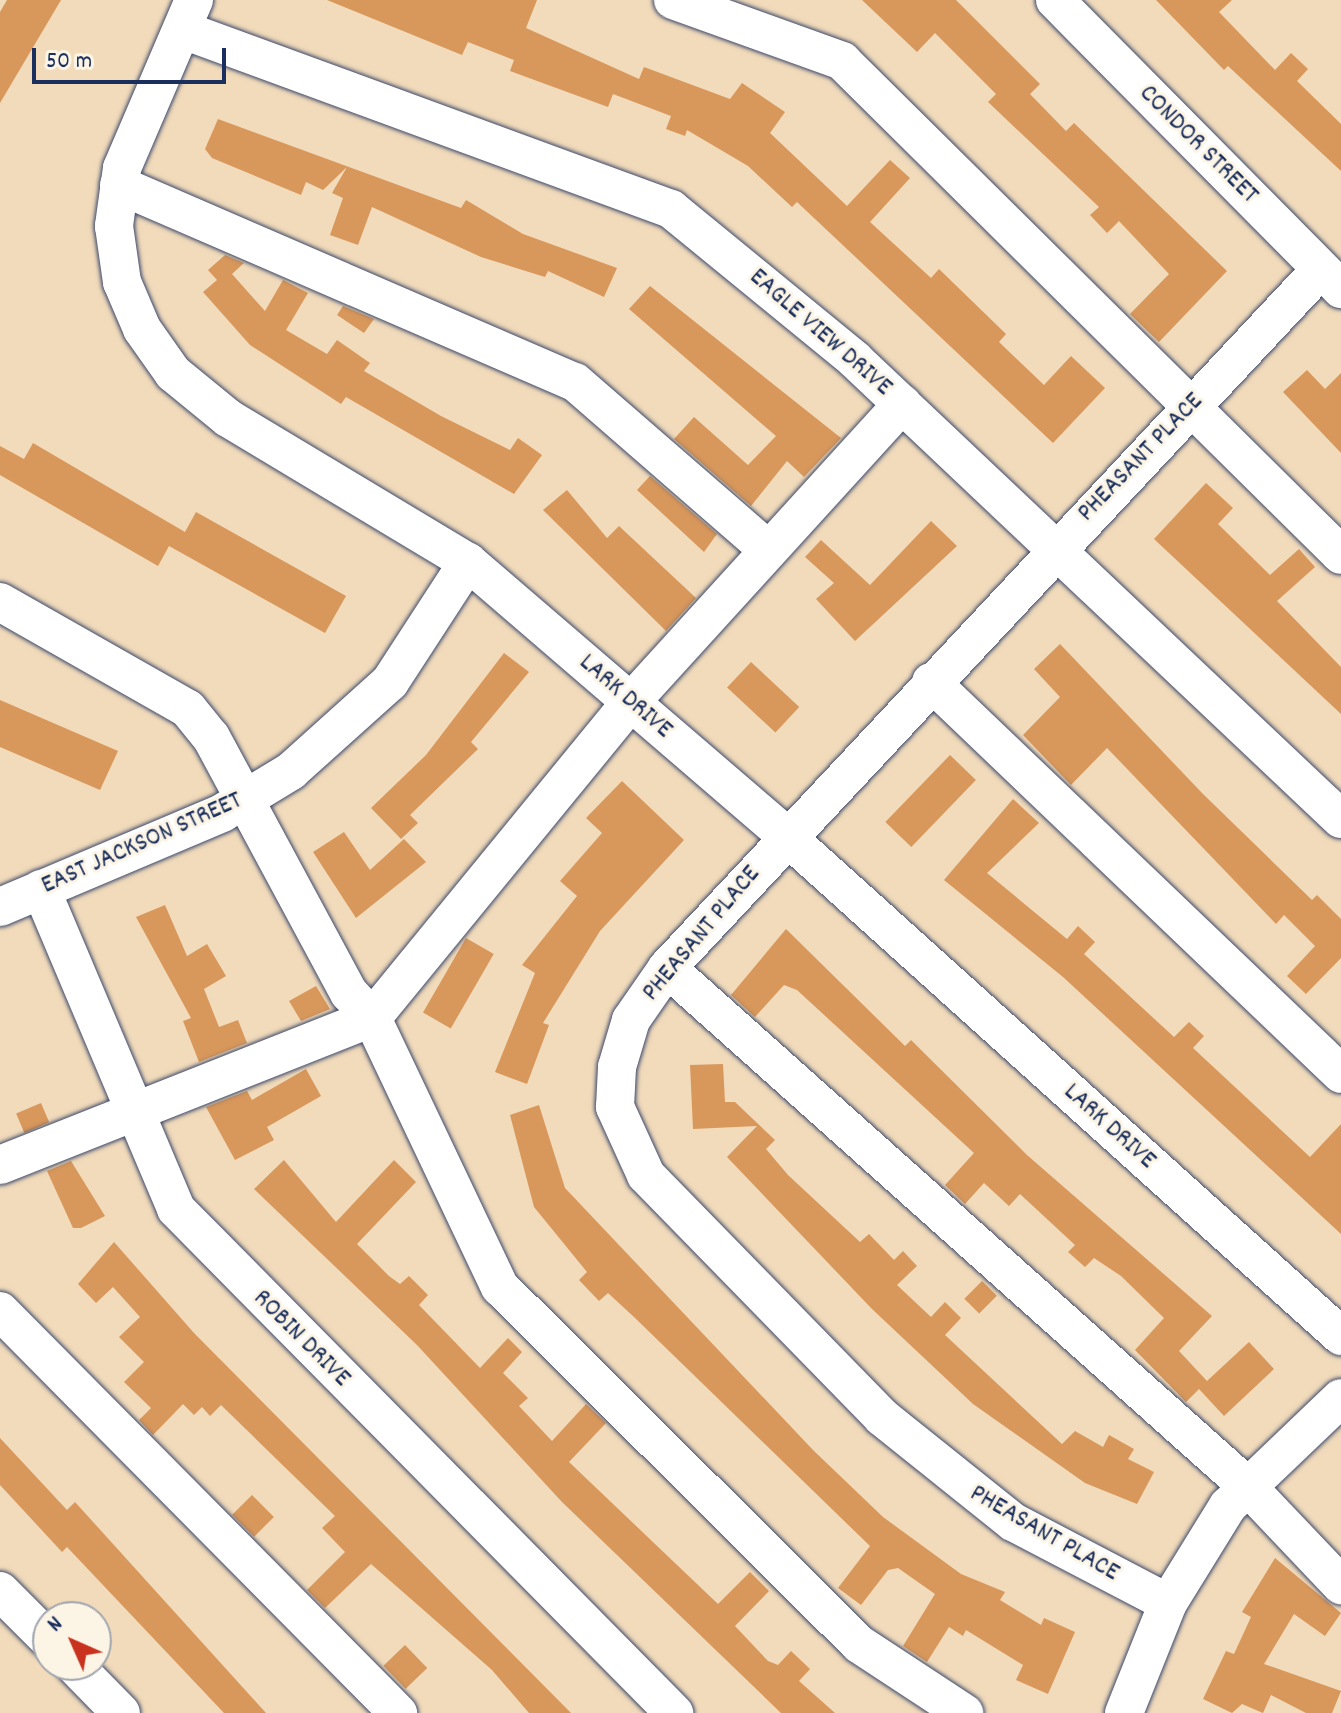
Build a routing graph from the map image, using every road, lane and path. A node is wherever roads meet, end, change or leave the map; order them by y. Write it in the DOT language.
graph roads {
  1 [pos="673,0"];
  2 [pos="1055,0"];
  3 [pos="188,15"];
  4 [pos="119,185"];
  5 [pos="1331,279"];
  6 [pos="902,404"];
  7 [pos="1192,405"];
  8 [pos="768,550"];
  9 [pos="1056,551"];
  10 [pos="1341,555"];
  11 [pos="468,562"];
  12 [pos="0,602"];
  13 [pos="931,682"];
  14 [pos="631,702"];
  15 [pos="245,800"];
  16 [pos="1341,819"];
  17 [pos="786,836"];
  18 [pos="41,889"];
  19 [pos="0,907"];
  20 [pos="667,968"];
  21 [pos="372,1018"];
  22 [pos="1341,1074"];
  23 [pos="133,1112"];
  24 [pos="0,1165"];
  25 [pos="0,1311"];
  26 [pos="1341,1336"];
  27 [pos="1341,1398"];
  28 [pos="1247,1486"];
  29 [pos="1341,1585"];
  30 [pos="0,1591"];
  31 [pos="1168,1603"];
  32 [pos="32,1623"];
  33 [pos="90,1681"];
  34 [pos="121,1713"];
  35 [pos="398,1713"];
  36 [pos="674,1713"];
  37 [pos="964,1713"];
  38 [pos="1124,1713"];
  1 -- 7 [label="street"];
  2 -- 5 [label="street, CONDOR STREET"];
  3 -- 4 [label="street, LARK DRIVE"];
  3 -- 6 [label="street, EAGLE VIEW DRIVE"];
  4 -- 8 [label="street"];
  4 -- 11 [label="street, LARK DRIVE"];
  5 -- 7 [label="street, PHEASANT PLACE"];
  6 -- 8 [label="street"];
  6 -- 9 [label="street, EAGLE VIEW DRIVE"];
  7 -- 9 [label="street, PHEASANT PLACE"];
  7 -- 10 [label="street"];
  8 -- 14 [label="street"];
  9 -- 13 [label="street, PHEASANT PLACE"];
  9 -- 16 [label="street, EAGLE VIEW DRIVE"];
  11 -- 14 [label="street, LARK DRIVE"];
  11 -- 15 [label="street, EAST JACKSON STREET"];
  12 -- 15 [label="street"];
  13 -- 17 [label="street, PHEASANT PLACE"];
  13 -- 22 [label="street"];
  14 -- 17 [label="street, LARK DRIVE"];
  14 -- 21 [label="street"];
  15 -- 18 [label="street, EAST JACKSON STREET"];
  15 -- 21 [label="street"];
  17 -- 20 [label="street, PHEASANT PLACE"];
  17 -- 26 [label="street, LARK DRIVE"];
  18 -- 19 [label="street, EAST JACKSON STREET"];
  18 -- 23 [label="street, ROBIN DRIVE"];
  20 -- 28 [label="street"];
  20 -- 31 [label="street, PHEASANT PLACE"];
  21 -- 23 [label="street"];
  21 -- 37 [label="street"];
  23 -- 24 [label="street"];
  23 -- 36 [label="street, ROBIN DRIVE"];
  25 -- 35 [label="street"];
  27 -- 28 [label="street"];
  28 -- 29 [label="street"];
  28 -- 31 [label="street"];
  30 -- 32 [label="street"];
  31 -- 38 [label="street"];
  33 -- 34 [label="street"];
}
